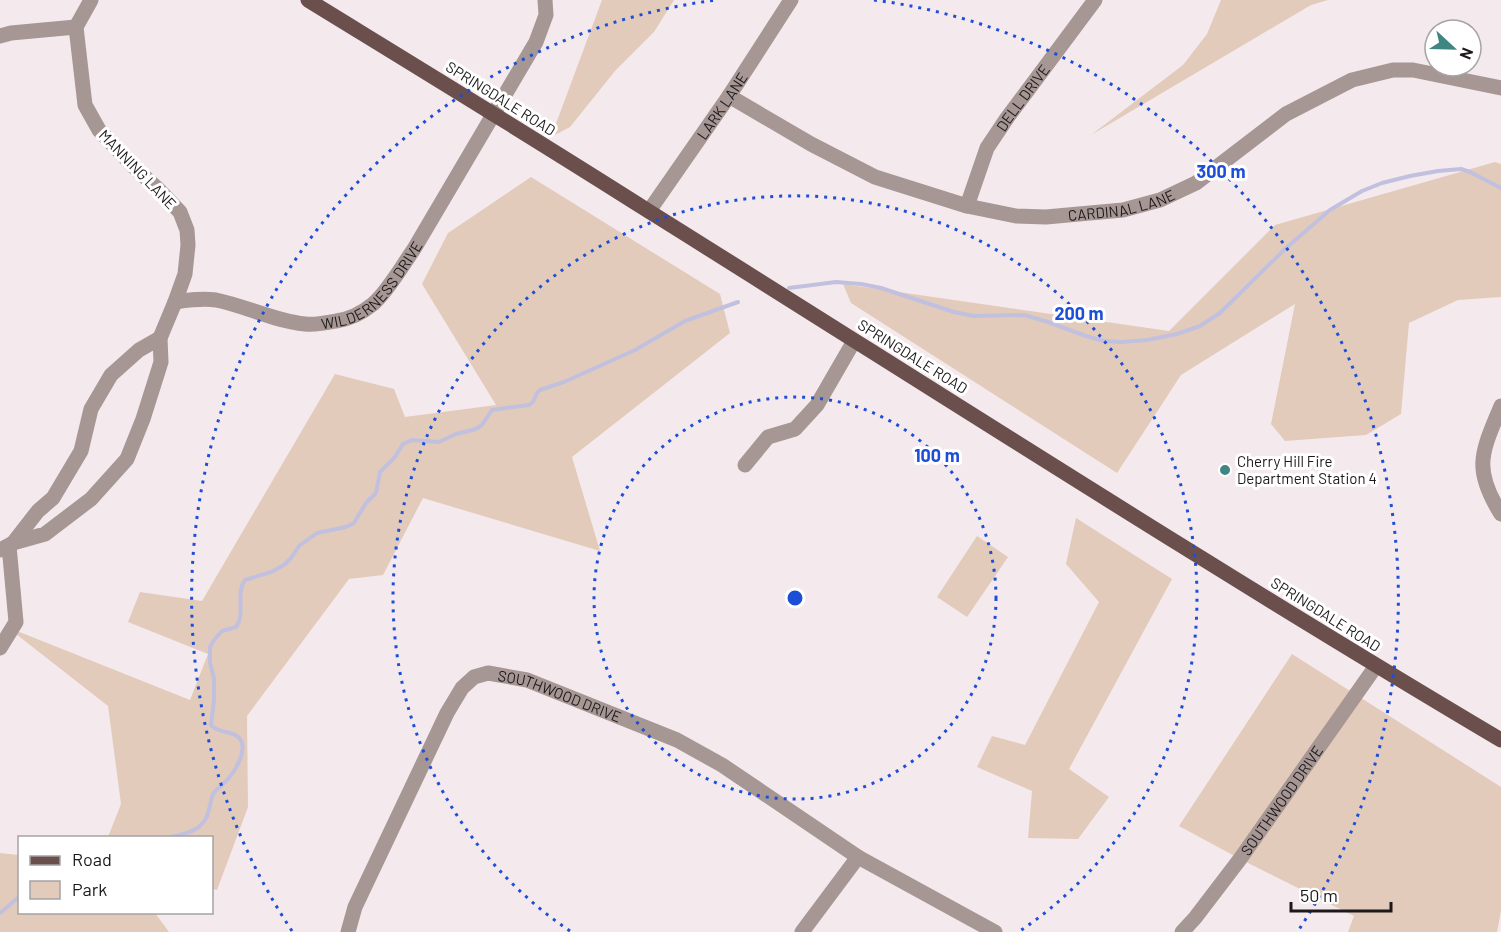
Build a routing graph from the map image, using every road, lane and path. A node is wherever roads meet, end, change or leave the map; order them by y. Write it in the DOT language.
graph roads {
  1 [pos="91,0"];
  2 [pos="308,0"];
  3 [pos="545,0"];
  4 [pos="791,0"];
  5 [pos="1095,0"];
  6 [pos="76,27"];
  7 [pos="0,36"];
  8 [pos="1501,88"];
  9 [pos="729,96"];
  10 [pos="494,115"];
  11 [pos="967,206"];
  12 [pos="649,211"];
  13 [pos="175,302"];
  14 [pos="160,338"];
  15 [pos="854,341"];
  16 [pos="1501,406"];
  17 [pos="745,465"];
  18 [pos="1501,514"];
  19 [pos="8,546"];
  20 [pos="0,648"];
  21 [pos="1376,666"];
  22 [pos="1501,740"];
  23 [pos="858,857"];
  24 [pos="348,932"];
  25 [pos="802,932"];
  26 [pos="995,932"];
  27 [pos="1182,932"];
  1 -- 6 [label="street"];
  2 -- 10 [label="main road, SPRINGDALE ROAD"];
  3 -- 10 [label="street, WILDERNESS DRIVE"];
  4 -- 9 [label="street, LARK LANE"];
  5 -- 11 [label="street, DELL DRIVE"];
  6 -- 7 [label="street"];
  6 -- 13 [label="street, MANNING LANE"];
  8 -- 11 [label="street, CARDINAL LANE"];
  9 -- 11 [label="street, CARDINAL LANE"];
  9 -- 12 [label="street, LARK LANE"];
  10 -- 12 [label="main road, SPRINGDALE ROAD"];
  10 -- 13 [label="street, WILDERNESS DRIVE"];
  12 -- 15 [label="main road, SPRINGDALE ROAD"];
  13 -- 14 [label="street, MANNING LANE"];
  14 -- 19 [label="street"];
  14 -- 19 [label="street, MANNING LANE"];
  15 -- 17 [label="street"];
  15 -- 21 [label="main road, SPRINGDALE ROAD"];
  16 -- 18 [label="street"];
  19 -- 20 [label="street"];
  21 -- 22 [label="main road, SPRINGDALE ROAD"];
  21 -- 27 [label="street, SOUTHWOOD DRIVE"];
  23 -- 24 [label="street, SOUTHWOOD DRIVE"];
  23 -- 25 [label="street"];
  23 -- 26 [label="street, SOUTHWOOD DRIVE"];
}
